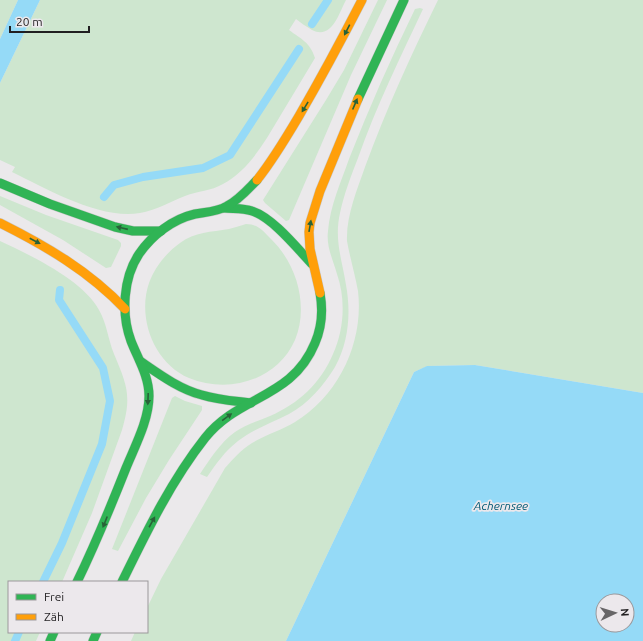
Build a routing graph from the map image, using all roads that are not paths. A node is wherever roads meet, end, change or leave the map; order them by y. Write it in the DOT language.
graph roads {
  1 [pos="362,0"];
  2 [pos="404,0"];
  3 [pos="0,183"];
  4 [pos="224,208"];
  5 [pos="0,223"];
  6 [pos="161,231"];
  7 [pos="312,264"];
  8 [pos="125,309"];
  9 [pos="140,361"];
  10 [pos="251,403"];
  11 [pos="77,581"];
  12 [pos="122,581"];
  1 -- 4 [label="main road, one-way"];
  7 -- 2 [label="main road, one-way"];
  6 -- 3 [label="main road, one-way"];
  4 -- 6 [label="main road"];
  4 -- 7 [label="main road"];
  5 -- 8 [label="main road, one-way"];
  6 -- 8 [label="main road"];
  7 -- 10 [label="main road"];
  8 -- 9 [label="main road"];
  9 -- 10 [label="main road"];
  9 -- 11 [label="main road, one-way"];
  12 -- 10 [label="main road, one-way"];
}
